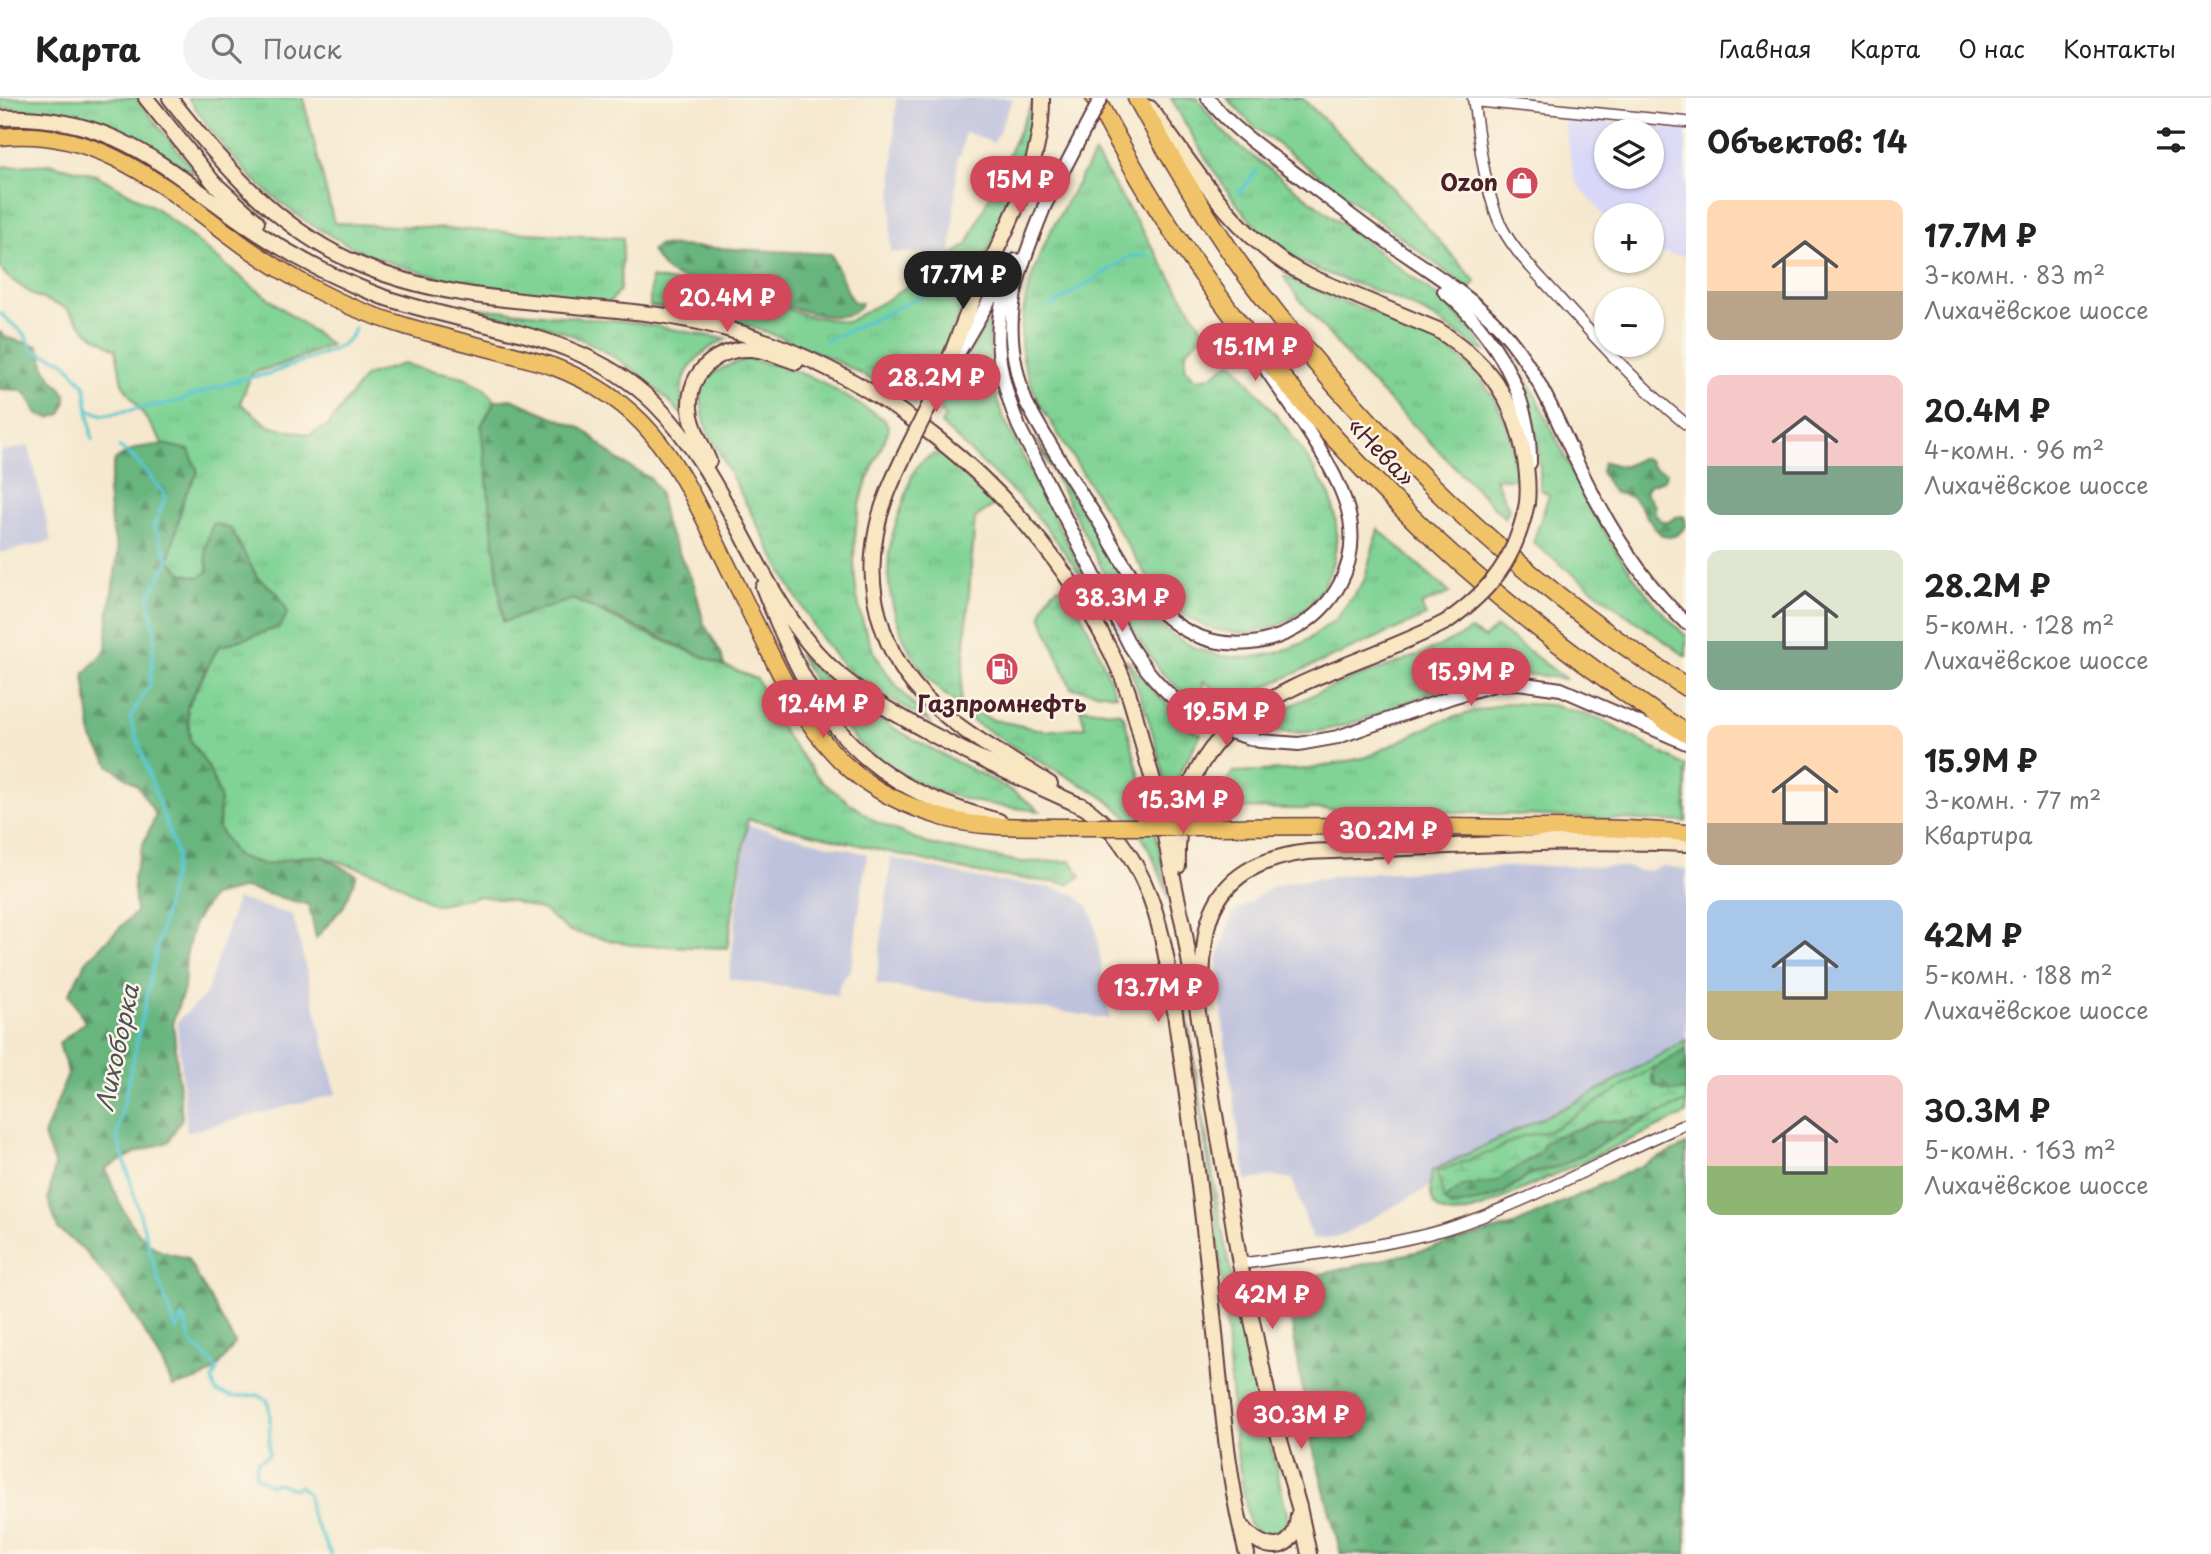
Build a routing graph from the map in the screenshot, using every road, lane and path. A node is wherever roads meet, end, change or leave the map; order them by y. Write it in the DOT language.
graph roads {
  1 [pos="146,98"];
  2 [pos="171,98"];
  3 [pos="1042,98"];
  4 [pos="1095,98"];
  5 [pos="1101,98"];
  6 [pos="1140,98"];
  7 [pos="1209,98"];
  8 [pos="1473,99"];
  9 [pos="0,118"];
  10 [pos="1686,122"];
  11 [pos="0,137"];
  12 [pos="1047,200"];
  13 [pos="1376,235"];
  14 [pos="1022,247"];
  15 [pos="304,259"];
  16 [pos="1221,301"];
  17 [pos="844,378"];
  18 [pos="935,395"];
  19 [pos="1686,424"];
  20 [pos="1529,477"];
  21 [pos="725,501"];
  22 [pos="743,537"];
  23 [pos="1686,623"];
  24 [pos="1686,687"];
  25 [pos="1686,733"];
  26 [pos="1686,743"];
  27 [pos="1088,809"];
  28 [pos="1017,826"];
  29 [pos="1686,833"];
  30 [pos="1686,844"];
  31 [pos="1184,923"];
  32 [pos="1203,1038"];
  33 [pos="1686,1124"];
  34 [pos="1240,1264"];
  35 [pos="1299,1507"];
  36 [pos="1237,1518"];
  37 [pos="1247,1554"];
  38 [pos="1309,1554"];
  1 -- 15 [label="main road"];
  2 -- 17 [label="main road"];
  3 -- 18 [label="main road"];
  4 -- 16 [label="highway, «Нева»"];
  5 -- 12 [label="street, bridge"];
  6 -- 20 [label="main road"];
  6 -- 24 [label="highway, «Нева»"];
  7 -- 13 [label="street"];
  8 -- 10 [label="street"];
  8 -- 19 [label="street"];
  9 -- 15 [label="main road"];
  11 -- 28 [label="highway"];
  12 -- 14 [label="street"];
  12 -- 16 [label="street"];
  13 -- 20 [label="street"];
  13 -- 23 [label="street"];
  14 -- 18 [label="street"];
  14 -- 26 [label="street, bridge"];
  15 -- 21 [label="main road"];
  16 -- 25 [label="highway, «Нева»"];
  17 -- 21 [label="main road"];
  17 -- 31 [label="main road"];
  18 -- 27 [label="main road, bridge"];
  20 -- 31 [label="main road, bridge"];
  21 -- 22 [label="main road"];
  22 -- 27 [label="main road"];
  22 -- 28 [label="main road"];
  27 -- 36 [label="main road"];
  28 -- 29 [label="highway, bridge"];
  30 -- 32 [label="main road"];
  31 -- 32 [label="main road"];
  32 -- 34 [label="main road"];
  33 -- 34 [label="street"];
  34 -- 35 [label="main road"];
  35 -- 36 [label="main road"];
  35 -- 38 [label="main road"];
  36 -- 37 [label="main road"];
}
